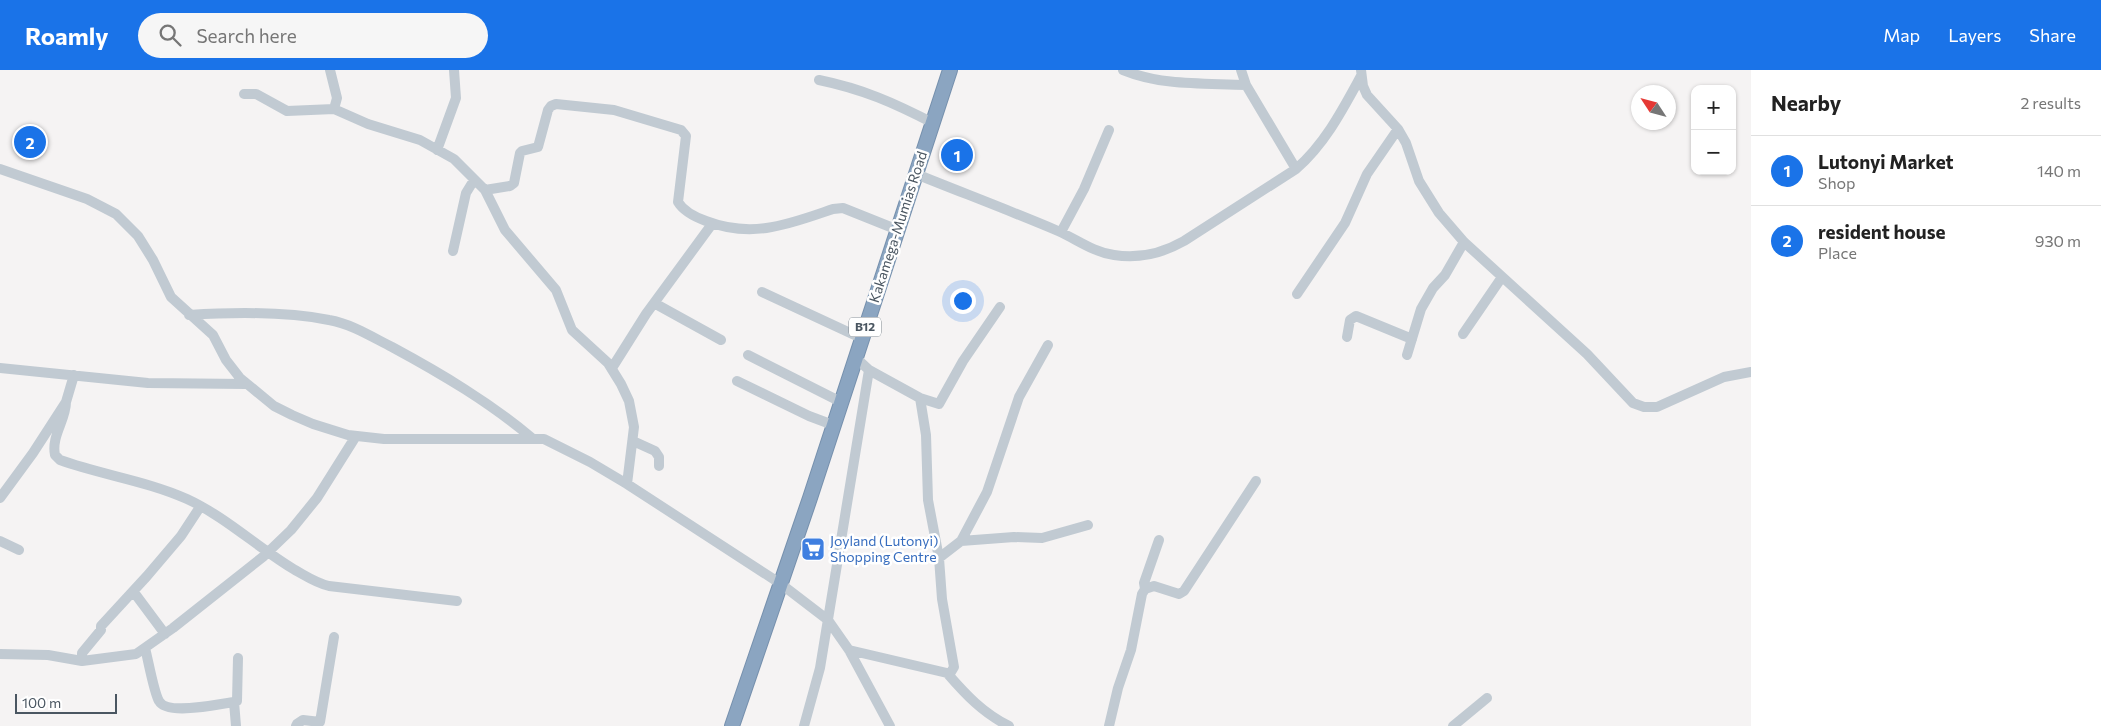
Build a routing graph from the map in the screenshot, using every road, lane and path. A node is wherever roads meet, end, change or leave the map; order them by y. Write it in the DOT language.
graph roads {
  1 [pos="330,70"];
  2 [pos="454,70"];
  3 [pos="950,70"];
  4 [pos="1123,70"];
  5 [pos="1242,70"];
  6 [pos="1361,73"];
  7 [pos="819,80"];
  8 [pos="1246,85"];
  9 [pos="244,94"];
  10 [pos="334,109"];
  11 [pos="933,123"];
  12 [pos="1398,129"];
  13 [pos="1109,130"];
  14 [pos="437,150"];
  15 [pos="0,169"];
  16 [pos="1296,169"];
  17 [pos="916,174"];
  18 [pos="474,180"];
  19 [pos="485,190"];
  20 [pos="712,224"];
  21 [pos="898,230"];
  22 [pos="1061,232"];
  23 [pos="1464,242"];
  24 [pos="453,251"];
  25 [pos="1502,277"];
  26 [pos="762,292"];
  27 [pos="1297,294"];
  28 [pos="654,303"];
  29 [pos="1000,307"];
  30 [pos="189,315"];
  31 [pos="1463,334"];
  32 [pos="1347,337"];
  33 [pos="861,338"];
  34 [pos="1412,339"];
  35 [pos="721,340"];
  36 [pos="1048,345"];
  37 [pos="748,355"];
  38 [pos="1407,355"];
  39 [pos="855,356"];
  40 [pos="0,368"];
  41 [pos="612,368"];
  42 [pos="869,370"];
  43 [pos="1751,372"];
  44 [pos="74,375"];
  45 [pos="737,381"];
  46 [pos="246,384"];
  47 [pos="920,398"];
  48 [pos="66,402"];
  49 [pos="840,402"];
  50 [pos="833,425"];
  51 [pos="356,436"];
  52 [pos="532,438"];
  53 [pos="633,441"];
  54 [pos="659,466"];
  55 [pos="1256,481"];
  56 [pos="627,484"];
  57 [pos="0,498"];
  58 [pos="200,507"];
  59 [pos="1088,525"];
  60 [pos="0,540"];
  61 [pos="1159,540"];
  62 [pos="962,541"];
  63 [pos="19,550"];
  64 [pos="268,553"];
  65 [pos="939,558"];
  66 [pos="781,584"];
  67 [pos="1146,589"];
  68 [pos="133,591"];
  69 [pos="458,601"];
  70 [pos="828,620"];
  71 [pos="164,634"];
  72 [pos="334,637"];
  73 [pos="145,648"];
  74 [pos="849,650"];
  75 [pos="0,654"];
  76 [pos="238,658"];
  77 [pos="82,661"];
  78 [pos="947,673"];
  79 [pos="1487,698"];
  80 [pos="234,702"];
  81 [pos="236,726"];
  82 [pos="296,726"];
  83 [pos="732,726"];
  84 [pos="804,726"];
  85 [pos="890,726"];
  86 [pos="1009,726"];
  87 [pos="1108,726"];
  88 [pos="1453,726"];
  1 -- 10 [label="street"];
  2 -- 14 [label="street"];
  3 -- 11 [label="highway, Kakamega-Mumias Road / B12"];
  4 -- 8 [label="street"];
  5 -- 8 [label="street"];
  6 -- 12 [label="street"];
  6 -- 16 [label="street"];
  7 -- 11 [label="street"];
  8 -- 16 [label="street"];
  9 -- 10 [label="street"];
  10 -- 14 [label="street"];
  11 -- 17 [label="highway, Kakamega-Mumias Road / B12"];
  12 -- 23 [label="street"];
  12 -- 27 [label="street"];
  13 -- 22 [label="street"];
  14 -- 18 [label="street"];
  15 -- 30 [label="street"];
  16 -- 22 [label="street"];
  17 -- 21 [label="highway, Kakamega-Mumias Road / B12"];
  17 -- 22 [label="street"];
  18 -- 19 [label="street"];
  18 -- 24 [label="street"];
  19 -- 20 [label="street"];
  19 -- 41 [label="street"];
  20 -- 21 [label="street"];
  20 -- 28 [label="street"];
  21 -- 33 [label="highway, Kakamega-Mumias Road / B12"];
  23 -- 25 [label="street"];
  23 -- 34 [label="street"];
  25 -- 31 [label="street"];
  25 -- 43 [label="street"];
  26 -- 33 [label="street"];
  28 -- 35 [label="street"];
  28 -- 41 [label="street"];
  29 -- 47 [label="street"];
  30 -- 46 [label="street"];
  30 -- 52 [label="street"];
  32 -- 34 [label="street"];
  33 -- 39 [label="highway, Kakamega-Mumias Road / B12"];
  34 -- 38 [label="street"];
  36 -- 62 [label="street"];
  37 -- 49 [label="street"];
  39 -- 42 [label="street"];
  39 -- 49 [label="highway, Kakamega-Mumias Road / B12"];
  40 -- 44 [label="street"];
  41 -- 53 [label="street"];
  42 -- 47 [label="street"];
  42 -- 70 [label="street"];
  44 -- 46 [label="street"];
  44 -- 48 [label="street"];
  45 -- 50 [label="street"];
  46 -- 51 [label="street"];
  47 -- 65 [label="street"];
  48 -- 57 [label="street"];
  48 -- 58 [label="street"];
  49 -- 50 [label="highway, Kakamega-Mumias Road / B12"];
  50 -- 66 [label="highway, Kakamega-Mumias Road / B12"];
  51 -- 52 [label="street"];
  51 -- 64 [label="street"];
  52 -- 56 [label="street"];
  53 -- 54 [label="street"];
  53 -- 56 [label="street"];
  55 -- 67 [label="street"];
  56 -- 66 [label="street"];
  58 -- 64 [label="street"];
  58 -- 68 [label="street"];
  59 -- 62 [label="street"];
  60 -- 63 [label="street"];
  61 -- 67 [label="street"];
  62 -- 65 [label="street"];
  64 -- 69 [label="street"];
  64 -- 71 [label="street"];
  65 -- 78 [label="street"];
  66 -- 70 [label="street"];
  66 -- 83 [label="highway, B12"];
  67 -- 87 [label="street"];
  68 -- 71 [label="street"];
  68 -- 77 [label="street"];
  70 -- 74 [label="street"];
  70 -- 84 [label="street"];
  71 -- 73 [label="street"];
  72 -- 82 [label="street"];
  73 -- 77 [label="street"];
  73 -- 80 [label="street"];
  74 -- 78 [label="street"];
  74 -- 85 [label="street"];
  75 -- 77 [label="street"];
  76 -- 80 [label="street"];
  78 -- 86 [label="street"];
  79 -- 88 [label="street"];
  80 -- 81 [label="street"];
}
